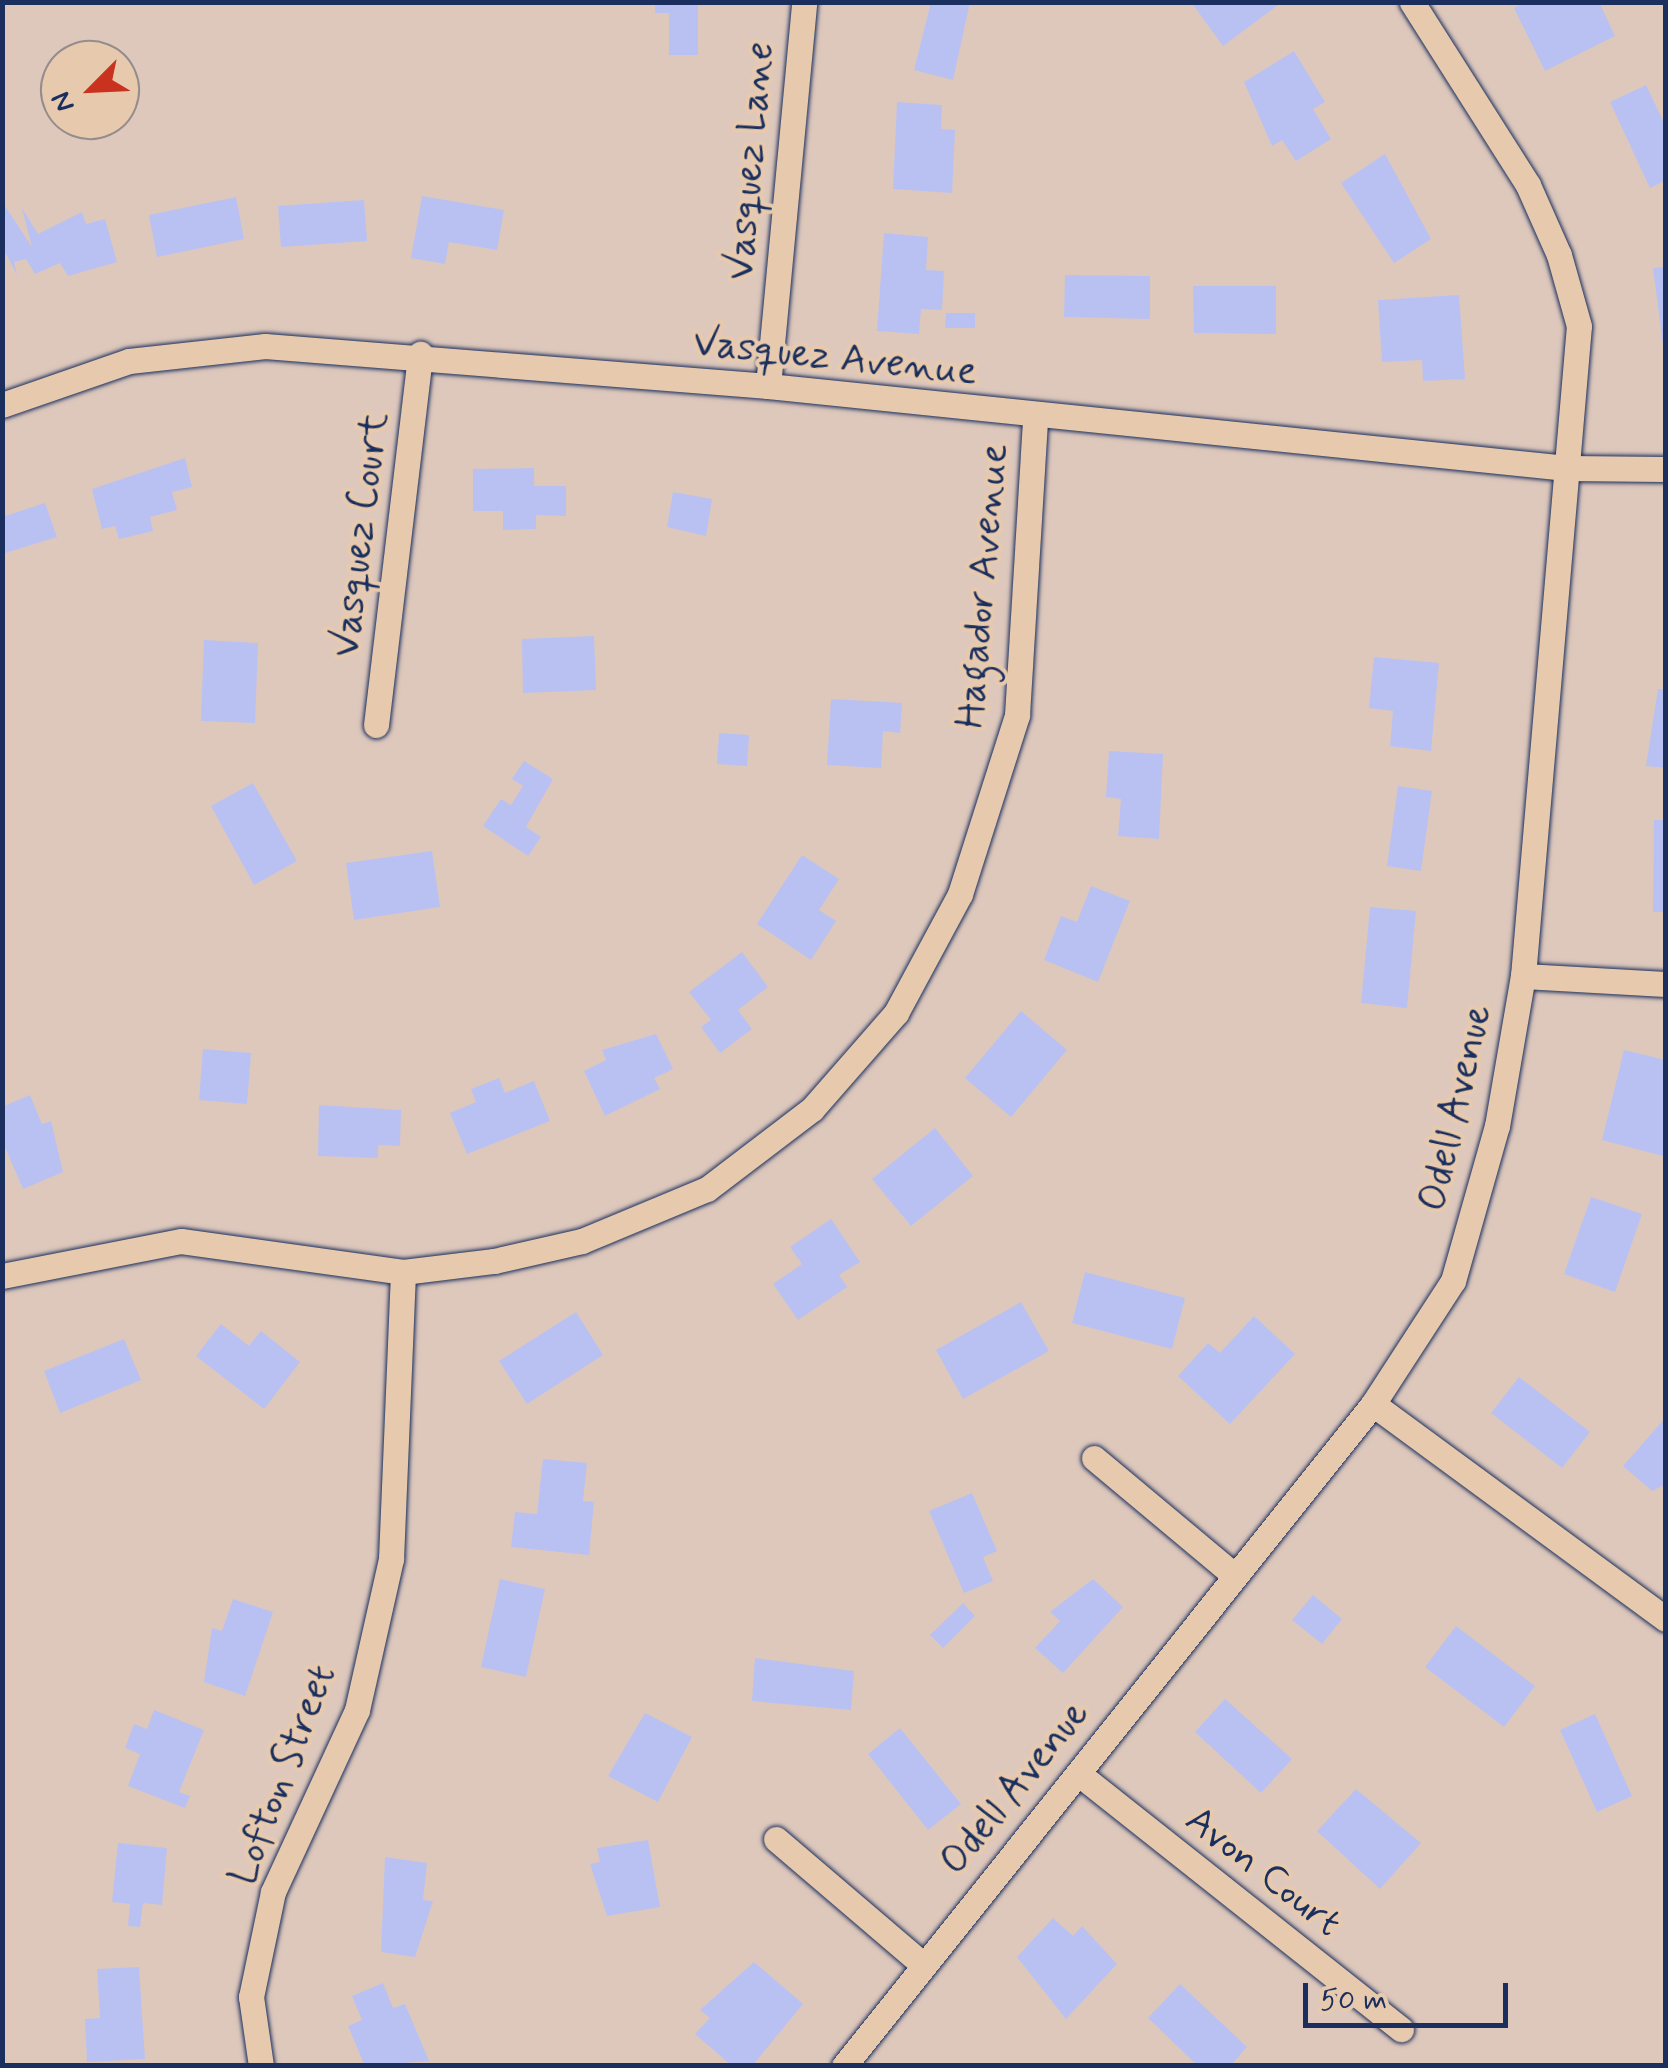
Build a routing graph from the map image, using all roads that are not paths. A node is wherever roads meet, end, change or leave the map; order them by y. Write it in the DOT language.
graph roads {
  1 [pos="804,2"];
  2 [pos="1412,2"];
  3 [pos="420,354"];
  4 [pos="768,386"];
  5 [pos="2,404"];
  6 [pos="1035,419"];
  7 [pos="1567,468"];
  8 [pos="1666,469"];
  9 [pos="376,725"];
  10 [pos="1524,976"];
  11 [pos="1666,984"];
  12 [pos="403,1272"];
  13 [pos="2,1276"];
  14 [pos="1373,1404"];
  15 [pos="1094,1458"];
  16 [pos="1234,1575"];
  17 [pos="1666,1619"];
  18 [pos="1079,1774"];
  19 [pos="776,1839"];
  20 [pos="921,1963"];
  21 [pos="1401,2029"];
  22 [pos="261,2066"];
  23 [pos="844,2066"];
  1 -- 4 [label="street, Vasquez Lane"];
  2 -- 7 [label="street, Odell Avenue"];
  3 -- 4 [label="street, Vasquez Avenue"];
  3 -- 5 [label="street, Vasquez Avenue"];
  3 -- 9 [label="street, Vasquez Court"];
  4 -- 6 [label="street, Vasquez Avenue"];
  6 -- 7 [label="street, Vasquez Avenue"];
  6 -- 12 [label="street, Hagador Avenue"];
  7 -- 8 [label="street, Vasquez Avenue"];
  7 -- 10 [label="street, Odell Avenue"];
  10 -- 11 [label="street"];
  10 -- 14 [label="street, Odell Avenue"];
  12 -- 13 [label="street, Hagador Avenue"];
  12 -- 22 [label="street, Lofton Street"];
  14 -- 16 [label="street, Odell Avenue"];
  14 -- 17 [label="street"];
  15 -- 16 [label="street"];
  16 -- 18 [label="street, Odell Avenue"];
  18 -- 20 [label="street, Odell Avenue"];
  18 -- 21 [label="street, Avon Court"];
  19 -- 20 [label="street"];
  20 -- 23 [label="street, Odell Avenue"];
}
